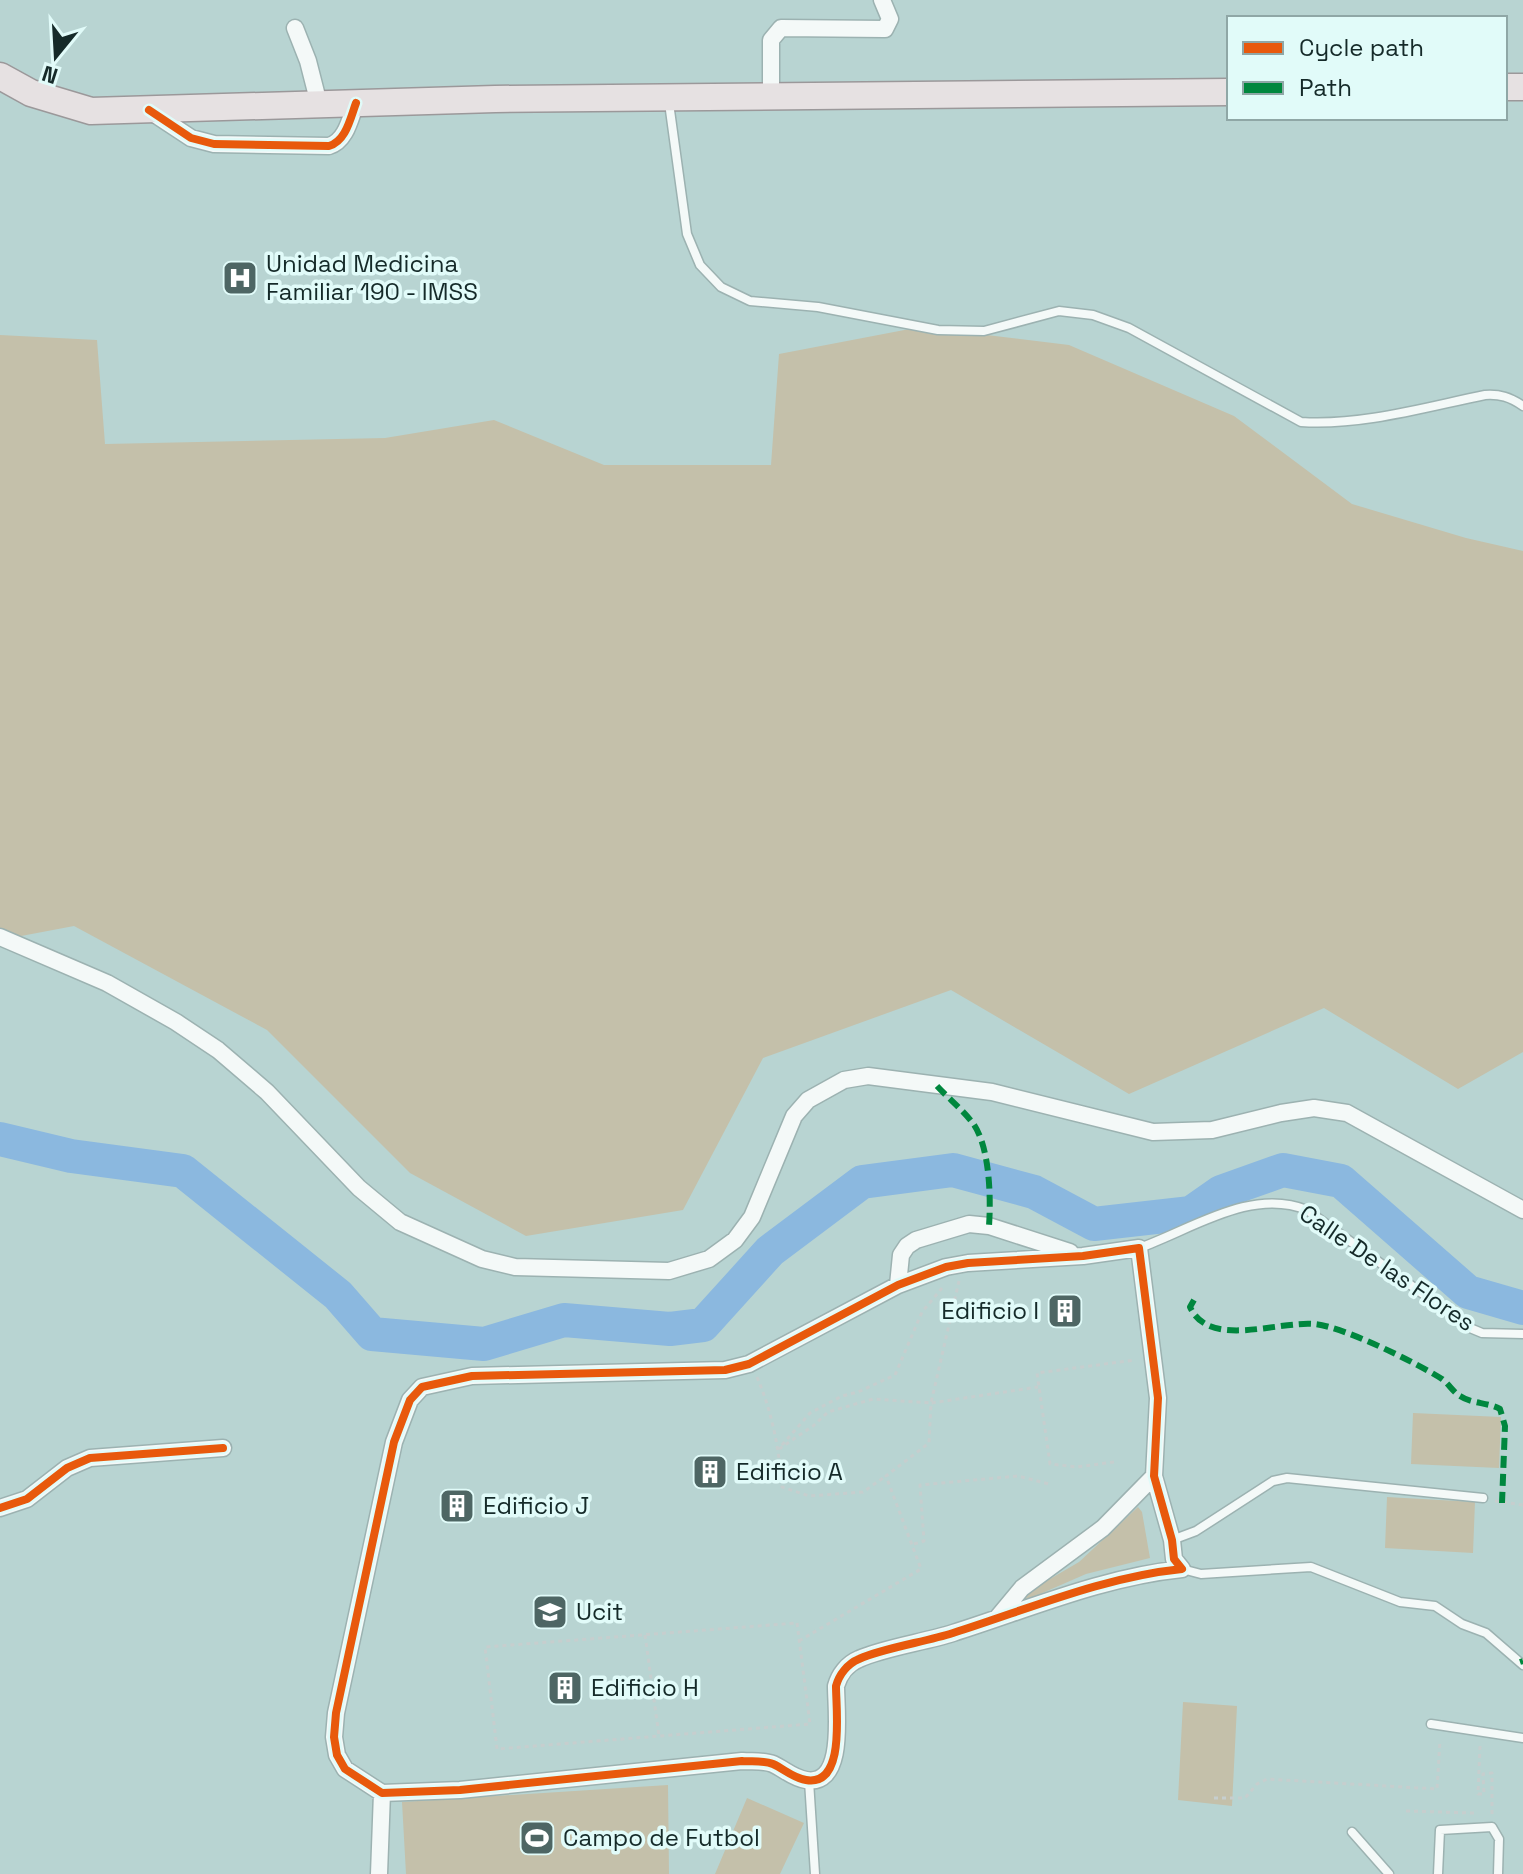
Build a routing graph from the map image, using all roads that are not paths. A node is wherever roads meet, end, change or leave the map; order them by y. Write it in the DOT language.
graph roads {
  1 [pos="882,0"];
  2 [pos="295,28"];
  3 [pos="0,76"];
  4 [pos="1227,92"];
  5 [pos="771,97"];
  6 [pos="668,98"];
  7 [pos="356,103"];
  8 [pos="319,104"];
  9 [pos="149,110"];
  10 [pos="1523,406"];
  11 [pos="0,937"];
  12 [pos="1523,1210"];
  13 [pos="1139,1248"];
  14 [pos="1083,1256"];
  15 [pos="898,1285"];
  16 [pos="1523,1334"];
  17 [pos="223,1448"];
  18 [pos="1154,1476"];
  19 [pos="1483,1498"];
  20 [pos="0,1508"];
  21 [pos="1172,1540"];
  22 [pos="1182,1569"];
  23 [pos="996,1620"];
  24 [pos="1523,1665"];
  25 [pos="1436,1724"];
  26 [pos="1523,1738"];
  27 [pos="809,1781"];
  28 [pos="382,1793"];
  29 [pos="1352,1832"];
  30 [pos="379,1874"];
  31 [pos="815,1874"];
  32 [pos="1389,1874"];
  33 [pos="1438,1874"];
  34 [pos="1498,1874"];
  1 -- 5 [label="street"];
  2 -- 8 [label="street"];
  3 -- 9 [label="main road"];
  4 -- 5 [label="main road"];
  5 -- 6 [label="main road"];
  6 -- 7 [label="main road"];
  6 -- 10 [label="lane"];
  7 -- 8 [label="main road"];
  7 -- 9 [label="street"];
  8 -- 9 [label="main road"];
  11 -- 12 [label="street"];
  13 -- 14 [label="street"];
  13 -- 16 [label="lane, Calle De las Flores"];
  13 -- 18 [label="street"];
  14 -- 15 [label="street"];
  14 -- 15 [label="street"];
  15 -- 28 [label="street"];
  17 -- 20 [label="street"];
  18 -- 21 [label="street"];
  18 -- 23 [label="street"];
  19 -- 21 [label="lane"];
  21 -- 22 [label="street"];
  22 -- 23 [label="street"];
  22 -- 24 [label="lane"];
  23 -- 27 [label="street"];
  25 -- 26 [label="lane"];
  27 -- 28 [label="street"];
  27 -- 31 [label="lane"];
  28 -- 30 [label="street"];
  29 -- 32 [label="lane"];
  33 -- 34 [label="lane"];
}
